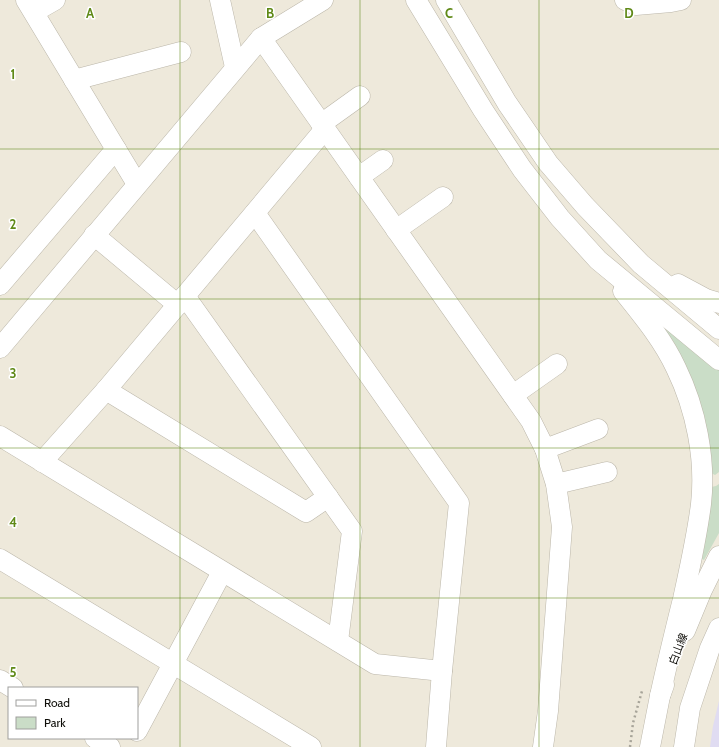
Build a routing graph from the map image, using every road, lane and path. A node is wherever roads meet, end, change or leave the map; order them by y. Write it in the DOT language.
graph roads {
  1 [pos="55,0"];
  2 [pos="220,0"];
  3 [pos="323,0"];
  4 [pos="416,0"];
  5 [pos="446,0"];
  6 [pos="625,0"];
  7 [pos="681,0"];
  8 [pos="30,6"];
  9 [pos="261,38"];
  10 [pos="181,52"];
  11 [pos="235,67"];
  12 [pos="74,80"];
  13 [pos="360,96"];
  14 [pos="323,126"];
  15 [pos="116,149"];
  16 [pos="383,160"];
  17 [pos="359,177"];
  18 [pos="137,184"];
  19 [pos="443,197"];
  20 [pos="255,213"];
  21 [pos="396,230"];
  22 [pos="94,235"];
  23 [pos="598,260"];
  24 [pos="641,264"];
  25 [pos="0,285"];
  26 [pos="181,300"];
  27 [pos="719,303"];
  28 [pos="719,330"];
  29 [pos="0,348"];
  30 [pos="719,360"];
  31 [pos="557,364"];
  32 [pos="106,390"];
  33 [pos="513,395"];
  34 [pos="598,428"];
  35 [pos="0,436"];
  36 [pos="545,449"];
  37 [pos="42,462"];
  38 [pos="607,472"];
  39 [pos="556,484"];
  40 [pos="328,497"];
  41 [pos="719,556"];
  42 [pos="0,559"];
  43 [pos="222,572"];
  44 [pos="719,628"];
  45 [pos="338,641"];
  46 [pos="174,664"];
  47 [pos="442,671"];
  48 [pos="0,680"];
  49 [pos="643,686"];
  50 [pos="11,687"];
  51 [pos="660,696"];
  52 [pos="138,729"];
  53 [pos="97,739"];
  54 [pos="110,747"];
  55 [pos="311,747"];
  56 [pos="436,747"];
  57 [pos="543,747"];
  58 [pos="630,747"];
  59 [pos="650,747"];
  60 [pos="684,747"];
  1 -- 8 [label="street"];
  2 -- 11 [label="street"];
  3 -- 9 [label="street"];
  4 -- 23 [label="street"];
  5 -- 24 [label="street"];
  6 -- 7 [label="street"];
  8 -- 12 [label="street"];
  9 -- 11 [label="street"];
  9 -- 14 [label="street"];
  10 -- 12 [label="street"];
  11 -- 18 [label="street"];
  12 -- 15 [label="street"];
  13 -- 14 [label="street"];
  14 -- 17 [label="street"];
  14 -- 20 [label="street"];
  15 -- 18 [label="street"];
  15 -- 25 [label="street"];
  16 -- 17 [label="street"];
  17 -- 21 [label="street"];
  18 -- 22 [label="street"];
  19 -- 21 [label="street"];
  20 -- 26 [label="street"];
  20 -- 47 [label="street"];
  21 -- 33 [label="street"];
  22 -- 26 [label="street"];
  22 -- 29 [label="street"];
  23 -- 30 [label="street"];
  23 -- 51 [label="street"];
  24 -- 27 [label="street"];
  24 -- 28 [label="street"];
  26 -- 32 [label="street"];
  26 -- 40 [label="street"];
  31 -- 33 [label="street"];
  32 -- 37 [label="street"];
  32 -- 40 [label="street"];
  33 -- 36 [label="street"];
  34 -- 36 [label="street"];
  35 -- 37 [label="street"];
  36 -- 39 [label="street"];
  37 -- 43 [label="street"];
  38 -- 39 [label="street"];
  39 -- 57 [label="street"];
  40 -- 45 [label="street"];
  41 -- 51 [label="street, 白山線"];
  42 -- 46 [label="street"];
  43 -- 45 [label="street"];
  43 -- 46 [label="street"];
  44 -- 60 [label="street"];
  45 -- 47 [label="street"];
  46 -- 52 [label="street"];
  46 -- 55 [label="street"];
  47 -- 56 [label="street"];
  48 -- 50 [label="street"];
  49 -- 58 [label="path"];
  51 -- 59 [label="street, 白山線"];
  53 -- 54 [label="street"];
}
